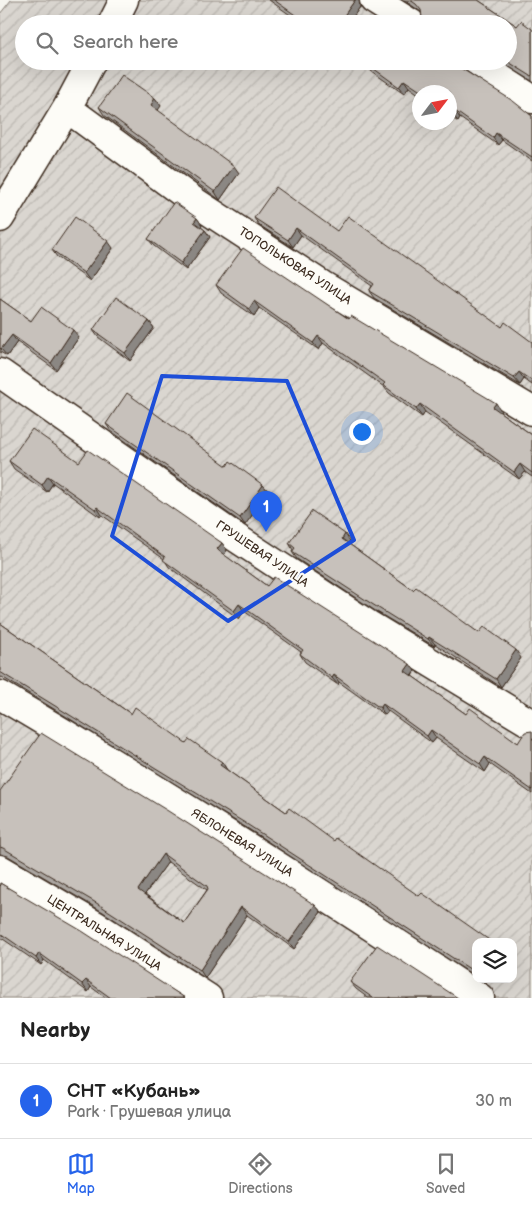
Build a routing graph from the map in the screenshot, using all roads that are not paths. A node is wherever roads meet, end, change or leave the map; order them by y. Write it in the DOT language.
graph roads {
  1 [pos="124,0"];
  2 [pos="374,0"];
  3 [pos="116,15"];
  4 [pos="398,15"];
  5 [pos="87,70"];
  6 [pos="487,70"];
  7 [pos="532,99"];
  8 [pos="67,108"];
  9 [pos="0,218"];
  10 [pos="0,373"];
  11 [pos="532,411"];
  12 [pos="0,695"];
  13 [pos="532,724"];
  14 [pos="0,870"];
  15 [pos="208,998"];
  16 [pos="480,998"];
  1 -- 3 [label="street"];
  2 -- 4 [label="street"];
  5 -- 8 [label="street"];
  6 -- 7 [label="street"];
  8 -- 9 [label="street"];
  8 -- 11 [label="street, ТОПОЛЬКОВАЯ УЛИЦА"];
  10 -- 13 [label="street, ГРУШЕВАЯ УЛИЦА"];
  12 -- 16 [label="street, ЯБЛОНЕВАЯ УЛИЦА"];
  14 -- 15 [label="street, ЦЕНТРАЛЬНАЯ УЛИЦА"];
}
